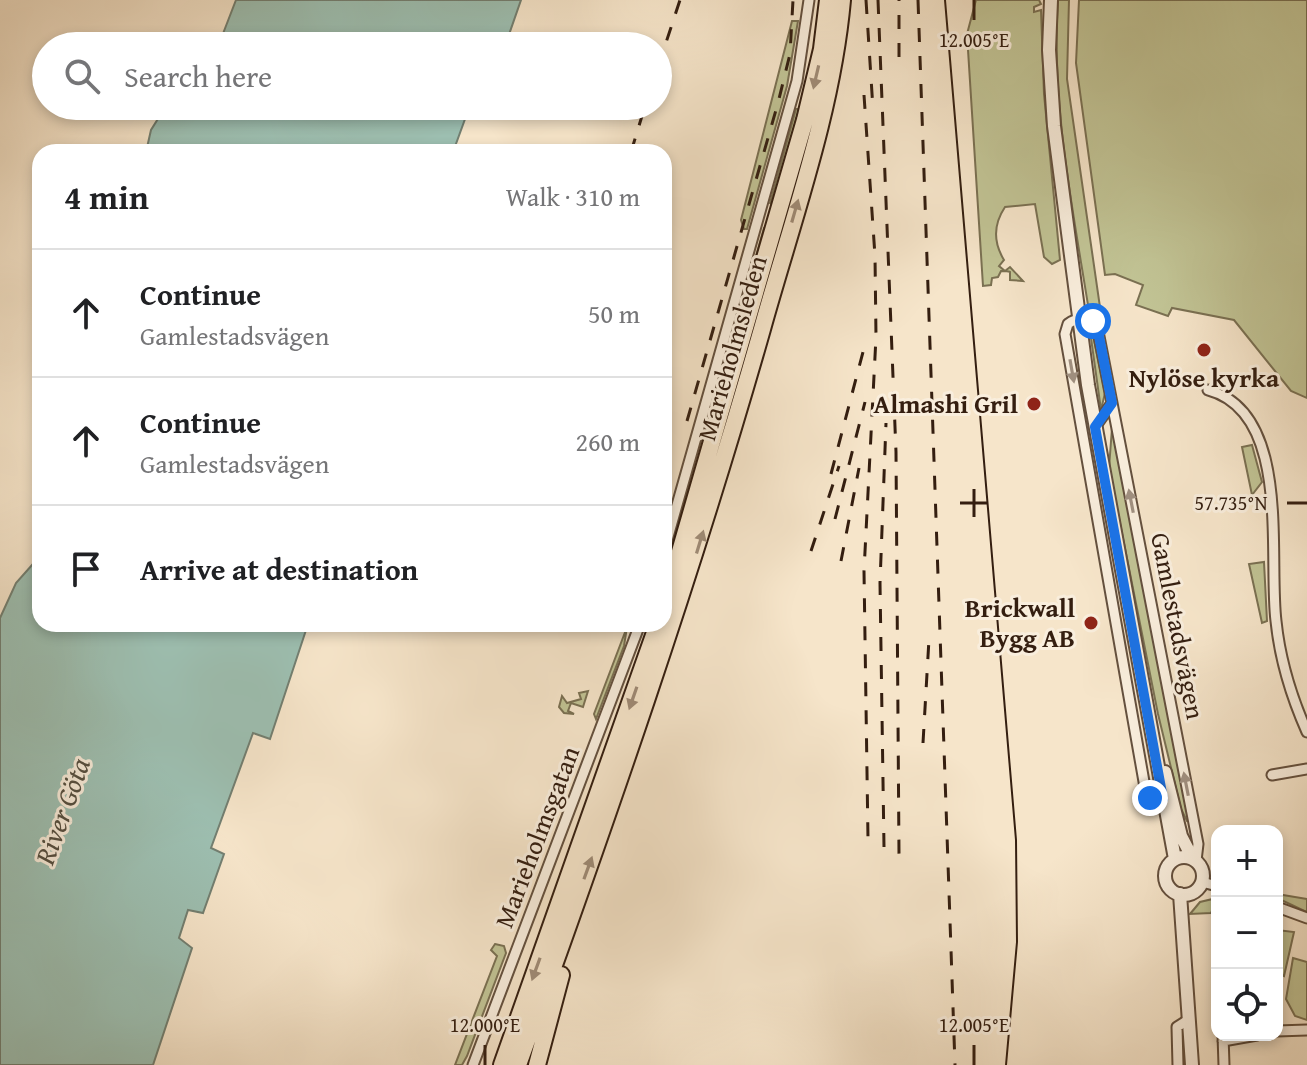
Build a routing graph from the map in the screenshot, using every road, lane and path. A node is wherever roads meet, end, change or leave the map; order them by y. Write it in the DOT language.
graph roads {
  1 [pos="809,0"];
  2 [pos="828,0"];
  3 [pos="842,0"];
  4 [pos="1051,0"];
  5 [pos="1079,319"];
  6 [pos="1208,390"];
  7 [pos="1112,403"];
  8 [pos="1095,427"];
  9 [pos="672,523"];
  10 [pos="672,581"];
  11 [pos="672,627"];
  12 [pos="637,632"];
  13 [pos="655,632"];
  14 [pos="670,632"];
  15 [pos="1304,718"];
  16 [pos="1307,732"];
  17 [pos="1153,735"];
  18 [pos="1307,769"];
  19 [pos="1272,775"];
  20 [pos="1163,799"];
  21 [pos="1175,859"];
  22 [pos="1194,860"];
  23 [pos="1202,882"];
  24 [pos="1211,884"];
  25 [pos="1180,894"];
  26 [pos="1283,909"];
  27 [pos="1307,918"];
  28 [pos="563,941"];
  29 [pos="1188,1020"];
  30 [pos="1307,1030"];
  31 [pos="1283,1031"];
  32 [pos="1223,1041"];
  33 [pos="473,1065"];
  34 [pos="502,1065"];
  35 [pos="518,1065"];
  36 [pos="537,1065"];
  37 [pos="1178,1065"];
  38 [pos="1192,1065"];
  39 [pos="1224,1065"];
  1 -- 9 [label="street"];
  2 -- 10 [label="highway, Marieholmsleden, one-way"];
  11 -- 3 [label="highway, Marieholmsleden, one-way"];
  4 -- 5 [label="street, Gamlestadsvägen"];
  5 -- 7 [label="street, Gamlestadsvägen"];
  5 -- 8 [label="street, Gamlestadsvägen"];
  5 -- 20 [label="street, Gamlestadsvägen, one-way"];
  6 -- 15 [label="street"];
  7 -- 8 [label="street"];
  22 -- 7 [label="street, Gamlestadsvägen, one-way"];
  8 -- 17 [label="street, Gamlestadsvägen"];
  12 -- 33 [label="street, Marieholmsgatan"];
  13 -- 34 [label="highway, one-way"];
  28 -- 14 [label="highway, Marieholmsleden, one-way"];
  15 -- 16 [label="street"];
  17 -- 20 [label="street, Gamlestadsvägen"];
  17 -- 22 [label="street, Gamlestadsvägen"];
  18 -- 19 [label="street"];
  20 -- 21 [label="street, Gamlestadsvägen"];
  21 -- 22 [label="street"];
  21 -- 25 [label="street"];
  22 -- 23 [label="street"];
  23 -- 24 [label="street"];
  23 -- 25 [label="street"];
  25 -- 29 [label="street"];
  26 -- 27 [label="street"];
  28 -- 35 [label="highway, Marieholmsleden"];
  28 -- 36 [label="highway"];
  29 -- 37 [label="street"];
  29 -- 38 [label="street"];
  30 -- 31 [label="street"];
  32 -- 39 [label="street"];
}
